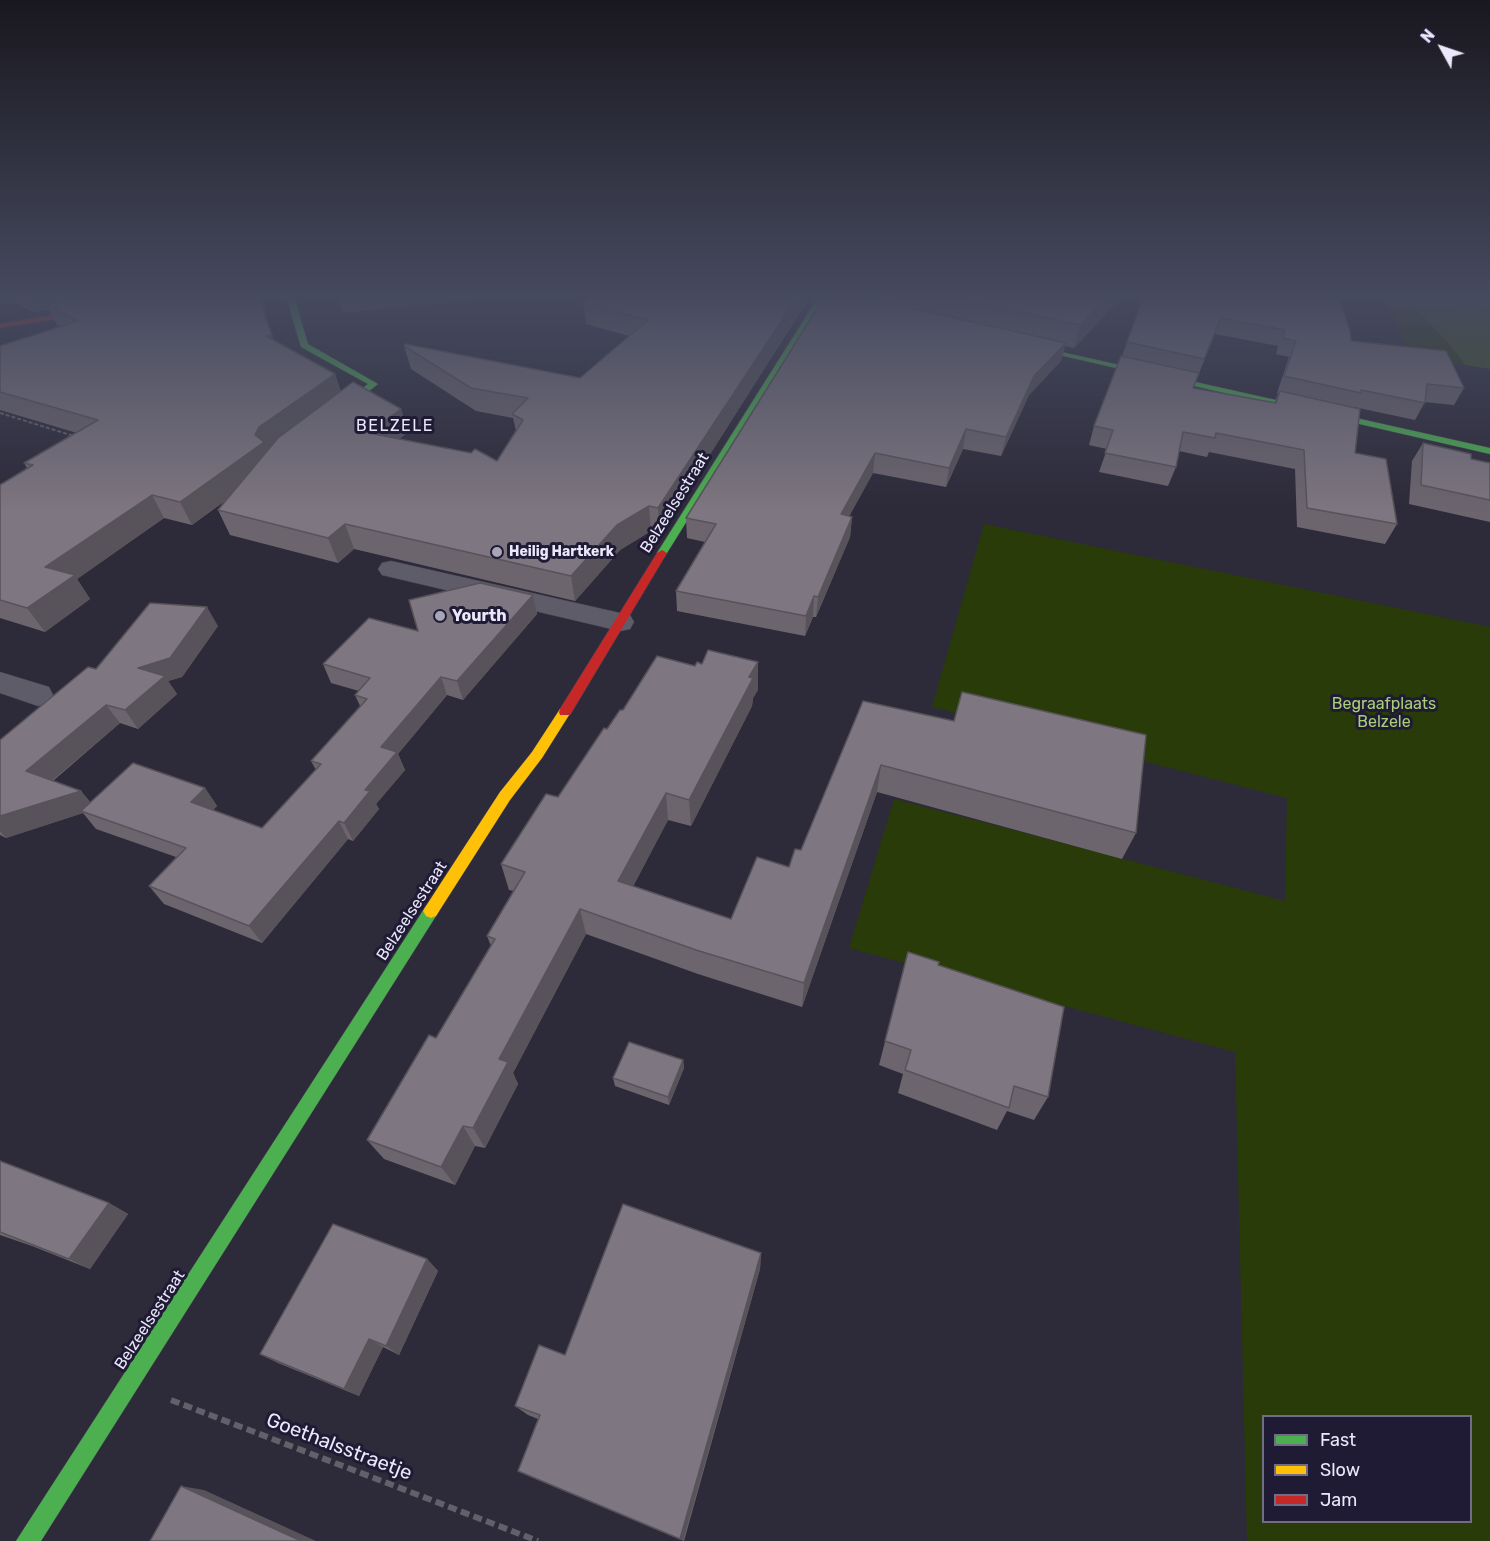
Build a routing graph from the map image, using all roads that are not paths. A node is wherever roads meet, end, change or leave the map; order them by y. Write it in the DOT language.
graph roads {
  1 [pos="345,368"];
  2 [pos="779,368"];
  3 [pos="1125,368"];
  4 [pos="322,423"];
  5 [pos="1490,451"];
  6 [pos="391,568"];
  7 [pos="620,622"];
  8 [pos="0,682"];
  9 [pos="38,695"];
  10 [pos="28,1541"];
  1 -- 4 [label="street"];
  2 -- 7 [label="street, Belzeelsestraat"];
  3 -- 5 [label="street"];
  6 -- 7 [label="street"];
  7 -- 10 [label="street, Belzeelsestraat"];
  8 -- 9 [label="street"];
}
